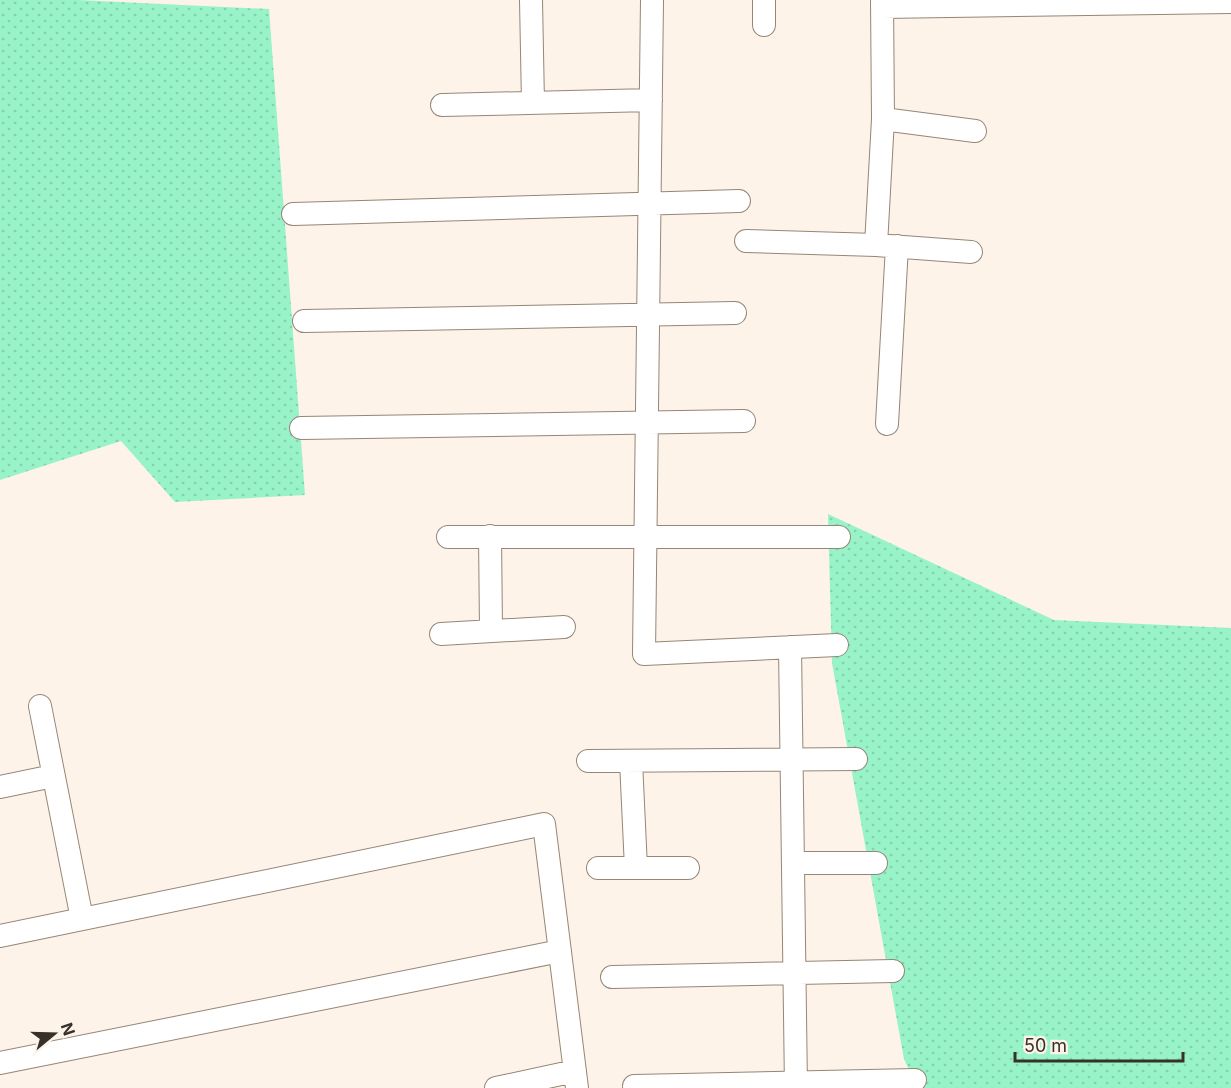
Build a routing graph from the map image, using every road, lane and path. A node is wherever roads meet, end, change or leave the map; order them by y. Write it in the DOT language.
graph roads {
  1 [pos="531,0"];
  2 [pos="652,0"];
  3 [pos="764,0"];
  4 [pos="1231,2"];
  5 [pos="882,4"];
  6 [pos="764,25"];
  7 [pos="651,100"];
  8 [pos="533,103"];
  9 [pos="442,105"];
  10 [pos="883,119"];
  11 [pos="975,131"];
  12 [pos="739,201"];
  13 [pos="650,204"];
  14 [pos="293,214"];
  15 [pos="746,241"];
  16 [pos="887,246"];
  17 [pos="971,252"];
  18 [pos="735,313"];
  19 [pos="648,315"];
  20 [pos="304,321"];
  21 [pos="744,421"];
  22 [pos="647,422"];
  23 [pos="887,424"];
  24 [pos="301,428"];
  25 [pos="490,536"];
  26 [pos="448,537"];
  27 [pos="646,537"];
  28 [pos="839,537"];
  29 [pos="564,627"];
  30 [pos="491,630"];
  31 [pos="441,634"];
  32 [pos="837,645"];
  33 [pos="790,647"];
  34 [pos="40,706"];
  35 [pos="791,759"];
  36 [pos="856,759"];
  37 [pos="588,761"];
  38 [pos="631,761"];
  39 [pos="53,776"];
  40 [pos="0,787"];
  41 [pos="793,863"];
  42 [pos="876,863"];
  43 [pos="598,868"];
  44 [pos="636,868"];
  45 [pos="688,868"];
  46 [pos="82,919"];
  47 [pos="0,936"];
  48 [pos="560,951"];
  49 [pos="893,971"];
  50 [pos="794,973"];
  51 [pos="612,977"];
  52 [pos="0,1063"];
  53 [pos="576,1080"];
  54 [pos="915,1080"];
  55 [pos="796,1085"];
  56 [pos="634,1086"];
  57 [pos="496,1088"];
  1 -- 8 [label="street"];
  2 -- 7 [label="street"];
  3 -- 6 [label="street"];
  4 -- 5 [label="street"];
  5 -- 10 [label="street"];
  7 -- 8 [label="street"];
  7 -- 13 [label="street"];
  8 -- 9 [label="street"];
  10 -- 11 [label="street"];
  10 -- 16 [label="street"];
  12 -- 13 [label="street"];
  13 -- 14 [label="street"];
  13 -- 19 [label="street"];
  15 -- 16 [label="street"];
  16 -- 17 [label="street"];
  16 -- 23 [label="street"];
  18 -- 19 [label="street"];
  19 -- 20 [label="street"];
  19 -- 22 [label="street"];
  21 -- 22 [label="street"];
  22 -- 24 [label="street"];
  22 -- 27 [label="street"];
  25 -- 26 [label="street"];
  25 -- 27 [label="street"];
  25 -- 30 [label="street"];
  27 -- 28 [label="street"];
  27 -- 33 [label="street"];
  29 -- 30 [label="street"];
  30 -- 31 [label="street"];
  32 -- 33 [label="street"];
  33 -- 35 [label="street"];
  34 -- 39 [label="street"];
  35 -- 36 [label="street"];
  35 -- 38 [label="street"];
  35 -- 41 [label="street"];
  37 -- 38 [label="street"];
  38 -- 44 [label="street"];
  39 -- 40 [label="street"];
  39 -- 46 [label="street"];
  41 -- 42 [label="street"];
  41 -- 50 [label="street"];
  43 -- 44 [label="street"];
  44 -- 45 [label="street"];
  46 -- 47 [label="street"];
  46 -- 48 [label="street"];
  48 -- 52 [label="street"];
  48 -- 53 [label="street"];
  49 -- 50 [label="street"];
  50 -- 51 [label="street"];
  50 -- 55 [label="street"];
  53 -- 57 [label="street"];
  54 -- 55 [label="street"];
  55 -- 56 [label="street"];
}
